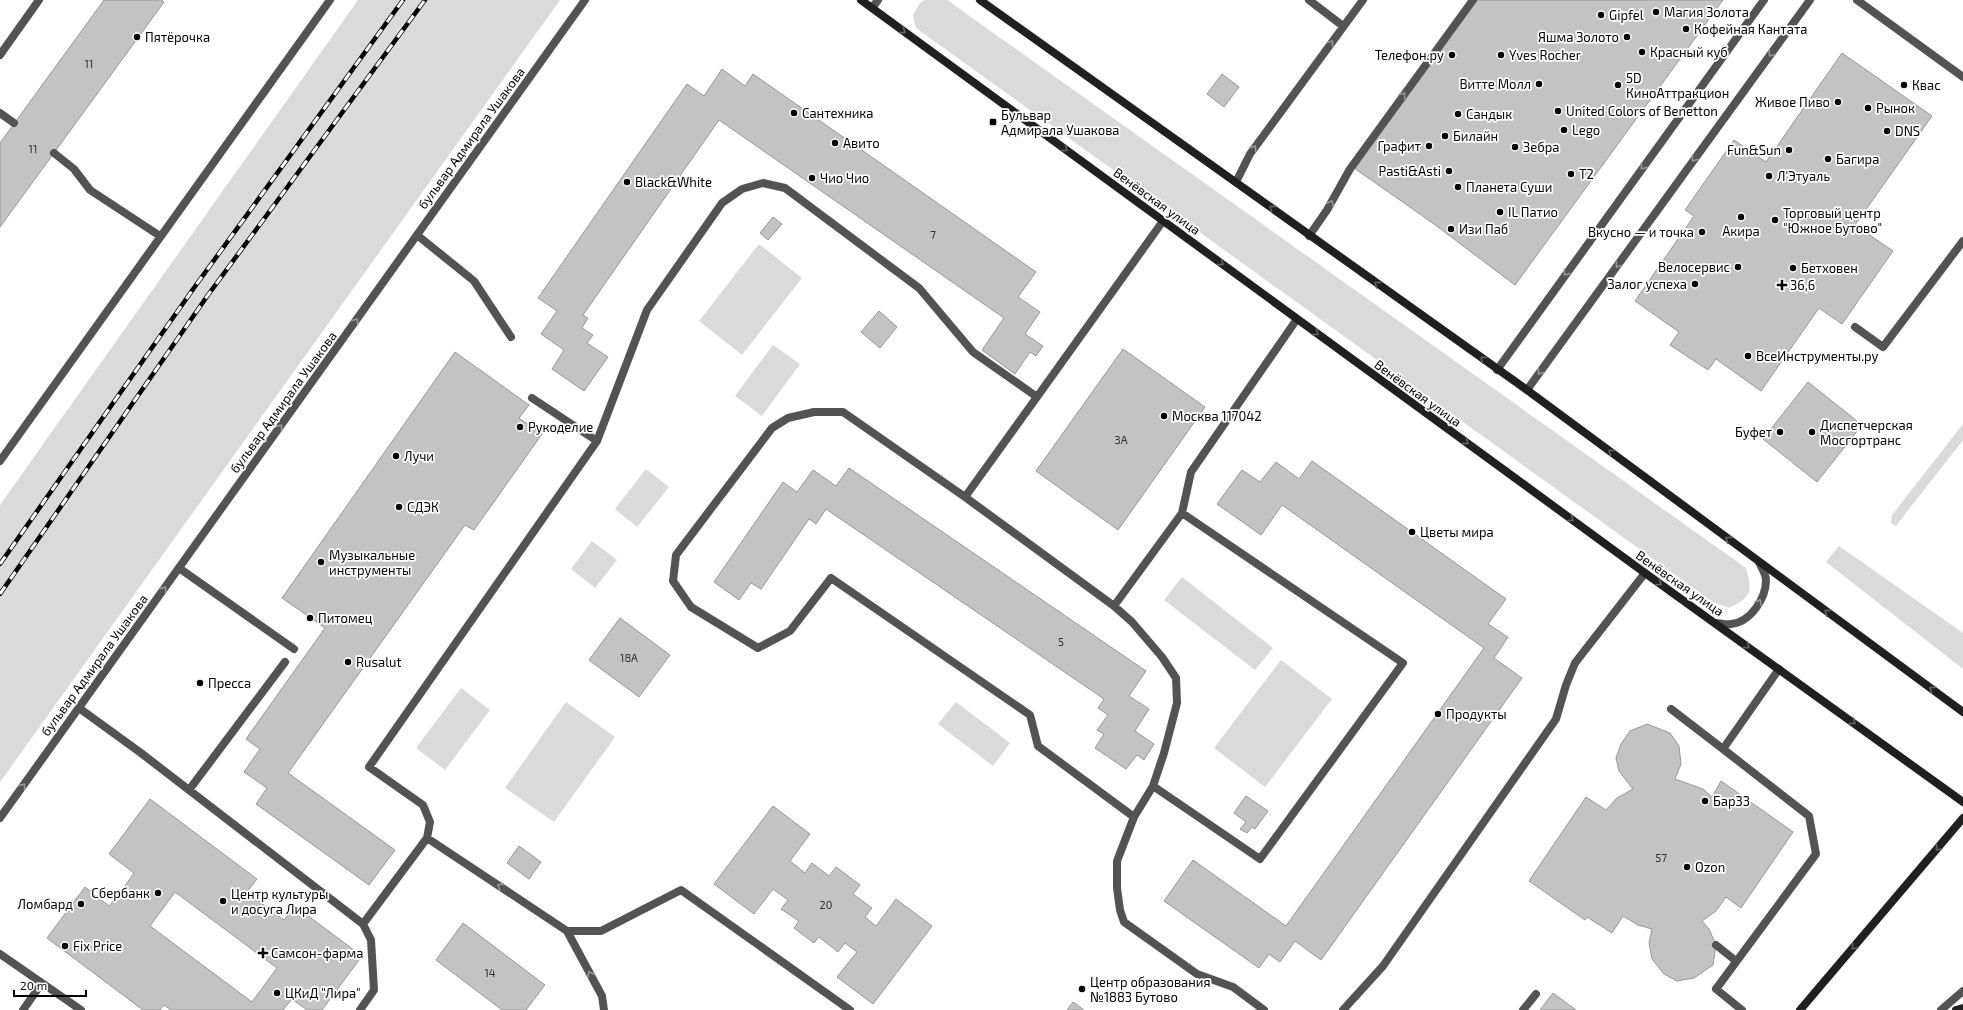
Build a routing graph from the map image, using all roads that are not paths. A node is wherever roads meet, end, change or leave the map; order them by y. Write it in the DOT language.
graph roads {
  1 [pos="39,0"];
  2 [pos="330,0"];
  3 [pos="585,0"];
  4 [pos="861,0"];
  5 [pos="878,0"];
  6 [pos="980,0"];
  7 [pos="1309,0"];
  8 [pos="1363,0"];
  9 [pos="1473,0"];
  10 [pos="1764,0"];
  11 [pos="1810,0"];
  12 [pos="1857,0"];
  13 [pos="872,8"];
  14 [pos="1343,26"];
  15 [pos="0,55"];
  16 [pos="1963,78"];
  17 [pos="0,113"];
  18 [pos="14,123"];
  19 [pos="54,153"];
  20 [pos="1236,182"];
  21 [pos="1163,221"];
  22 [pos="417,235"];
  23 [pos="160,236"];
  24 [pos="1310,236"];
  25 [pos="1963,241"];
  26 [pos="1297,319"];
  27 [pos="1856,327"];
  28 [pos="511,337"];
  29 [pos="1497,370"];
  30 [pos="1527,390"];
  31 [pos="1037,397"];
  32 [pos="532,398"];
  33 [pos="597,441"];
  34 [pos="0,461"];
  35 [pos="965,497"];
  36 [pos="1182,513"];
  37 [pos="1759,562"];
  38 [pos="179,568"];
  39 [pos="1645,573"];
  40 [pos="1114,606"];
  41 [pos="1716,623"];
  42 [pos="294,649"];
  43 [pos="285,662"];
  44 [pos="1779,669"];
  45 [pos="79,708"];
  46 [pos="1671,708"];
  47 [pos="1963,712"];
  48 [pos="1723,749"];
  49 [pos="1153,786"];
  50 [pos="189,790"];
  51 [pos="1963,802"];
  52 [pos="1134,817"];
  53 [pos="0,818"];
  54 [pos="1963,818"];
  55 [pos="431,841"];
  56 [pos="363,924"];
  57 [pos="567,931"];
  58 [pos="1716,945"];
  59 [pos="0,954"];
  60 [pos="1736,961"];
  61 [pos="42,983"];
  62 [pos="1963,991"];
  63 [pos="1536,994"];
  64 [pos="1963,1008"];
  65 [pos="23,1010"];
  66 [pos="81,1010"];
  67 [pos="360,1010"];
  68 [pos="604,1010"];
  69 [pos="850,1010"];
  70 [pos="1264,1010"];
  71 [pos="1343,1010"];
  72 [pos="1524,1010"];
  73 [pos="1742,1010"];
  74 [pos="1800,1010"];
  75 [pos="1941,1010"];
  76 [pos="1956,1010"];
  1 -- 15 [label="street"];
  2 -- 23 [label="street"];
  3 -- 22 [label="street, бульвар Адмирала Ушакова"];
  4 -- 13 [label="main road, Венёвская улица"];
  5 -- 13 [label="street"];
  6 -- 20 [label="main road"];
  7 -- 14 [label="street"];
  8 -- 14 [label="street"];
  24 -- 9 [label="street, one-way"];
  10 -- 29 [label="street, one-way"];
  11 -- 30 [label="street, one-way"];
  12 -- 16 [label="street"];
  13 -- 21 [label="main road, Венёвская улица, one-way"];
  20 -- 14 [label="street, one-way"];
  17 -- 18 [label="street"];
  19 -- 23 [label="street"];
  24 -- 20 [label="main road, one-way"];
  21 -- 26 [label="main road, Венёвская улица, one-way"];
  21 -- 31 [label="street"];
  22 -- 28 [label="street"];
  38 -- 22 [label="street, бульвар Адмирала Ушакова, one-way"];
  23 -- 34 [label="street"];
  29 -- 24 [label="main road, one-way"];
  25 -- 27 [label="street"];
  26 -- 36 [label="street"];
  26 -- 39 [label="main road, Венёвская улица, one-way"];
  29 -- 30 [label="main road"];
  37 -- 30 [label="main road, one-way"];
  31 -- 33 [label="street"];
  31 -- 35 [label="street"];
  32 -- 33 [label="street"];
  33 -- 55 [label="street"];
  35 -- 40 [label="street"];
  35 -- 52 [label="street"];
  36 -- 40 [label="street"];
  36 -- 49 [label="street"];
  41 -- 37 [label="street, one-way"];
  47 -- 37 [label="main road, one-way"];
  38 -- 42 [label="street"];
  45 -- 38 [label="street, бульвар Адмирала Ушакова, one-way"];
  39 -- 41 [label="main road, Венёвская улица, one-way"];
  39 -- 71 [label="street"];
  40 -- 49 [label="street"];
  41 -- 44 [label="main road, Венёвская улица, one-way"];
  43 -- 50 [label="street"];
  44 -- 48 [label="street"];
  44 -- 51 [label="main road, Венёвская улица, one-way"];
  45 -- 50 [label="street"];
  53 -- 45 [label="street, бульвар Адмирала Ушакова, one-way"];
  46 -- 48 [label="street"];
  48 -- 60 [label="street"];
  49 -- 52 [label="street"];
  50 -- 56 [label="street"];
  52 -- 70 [label="street"];
  54 -- 74 [label="main road, one-way"];
  55 -- 56 [label="street"];
  57 -- 55 [label="street, one-way"];
  56 -- 67 [label="street"];
  68 -- 57 [label="street, one-way"];
  57 -- 69 [label="street"];
  58 -- 60 [label="street"];
  59 -- 61 [label="street"];
  60 -- 73 [label="street"];
  61 -- 65 [label="street"];
  61 -- 66 [label="street"];
  62 -- 75 [label="street"];
  63 -- 72 [label="street"];
  64 -- 76 [label="main road"];
}
